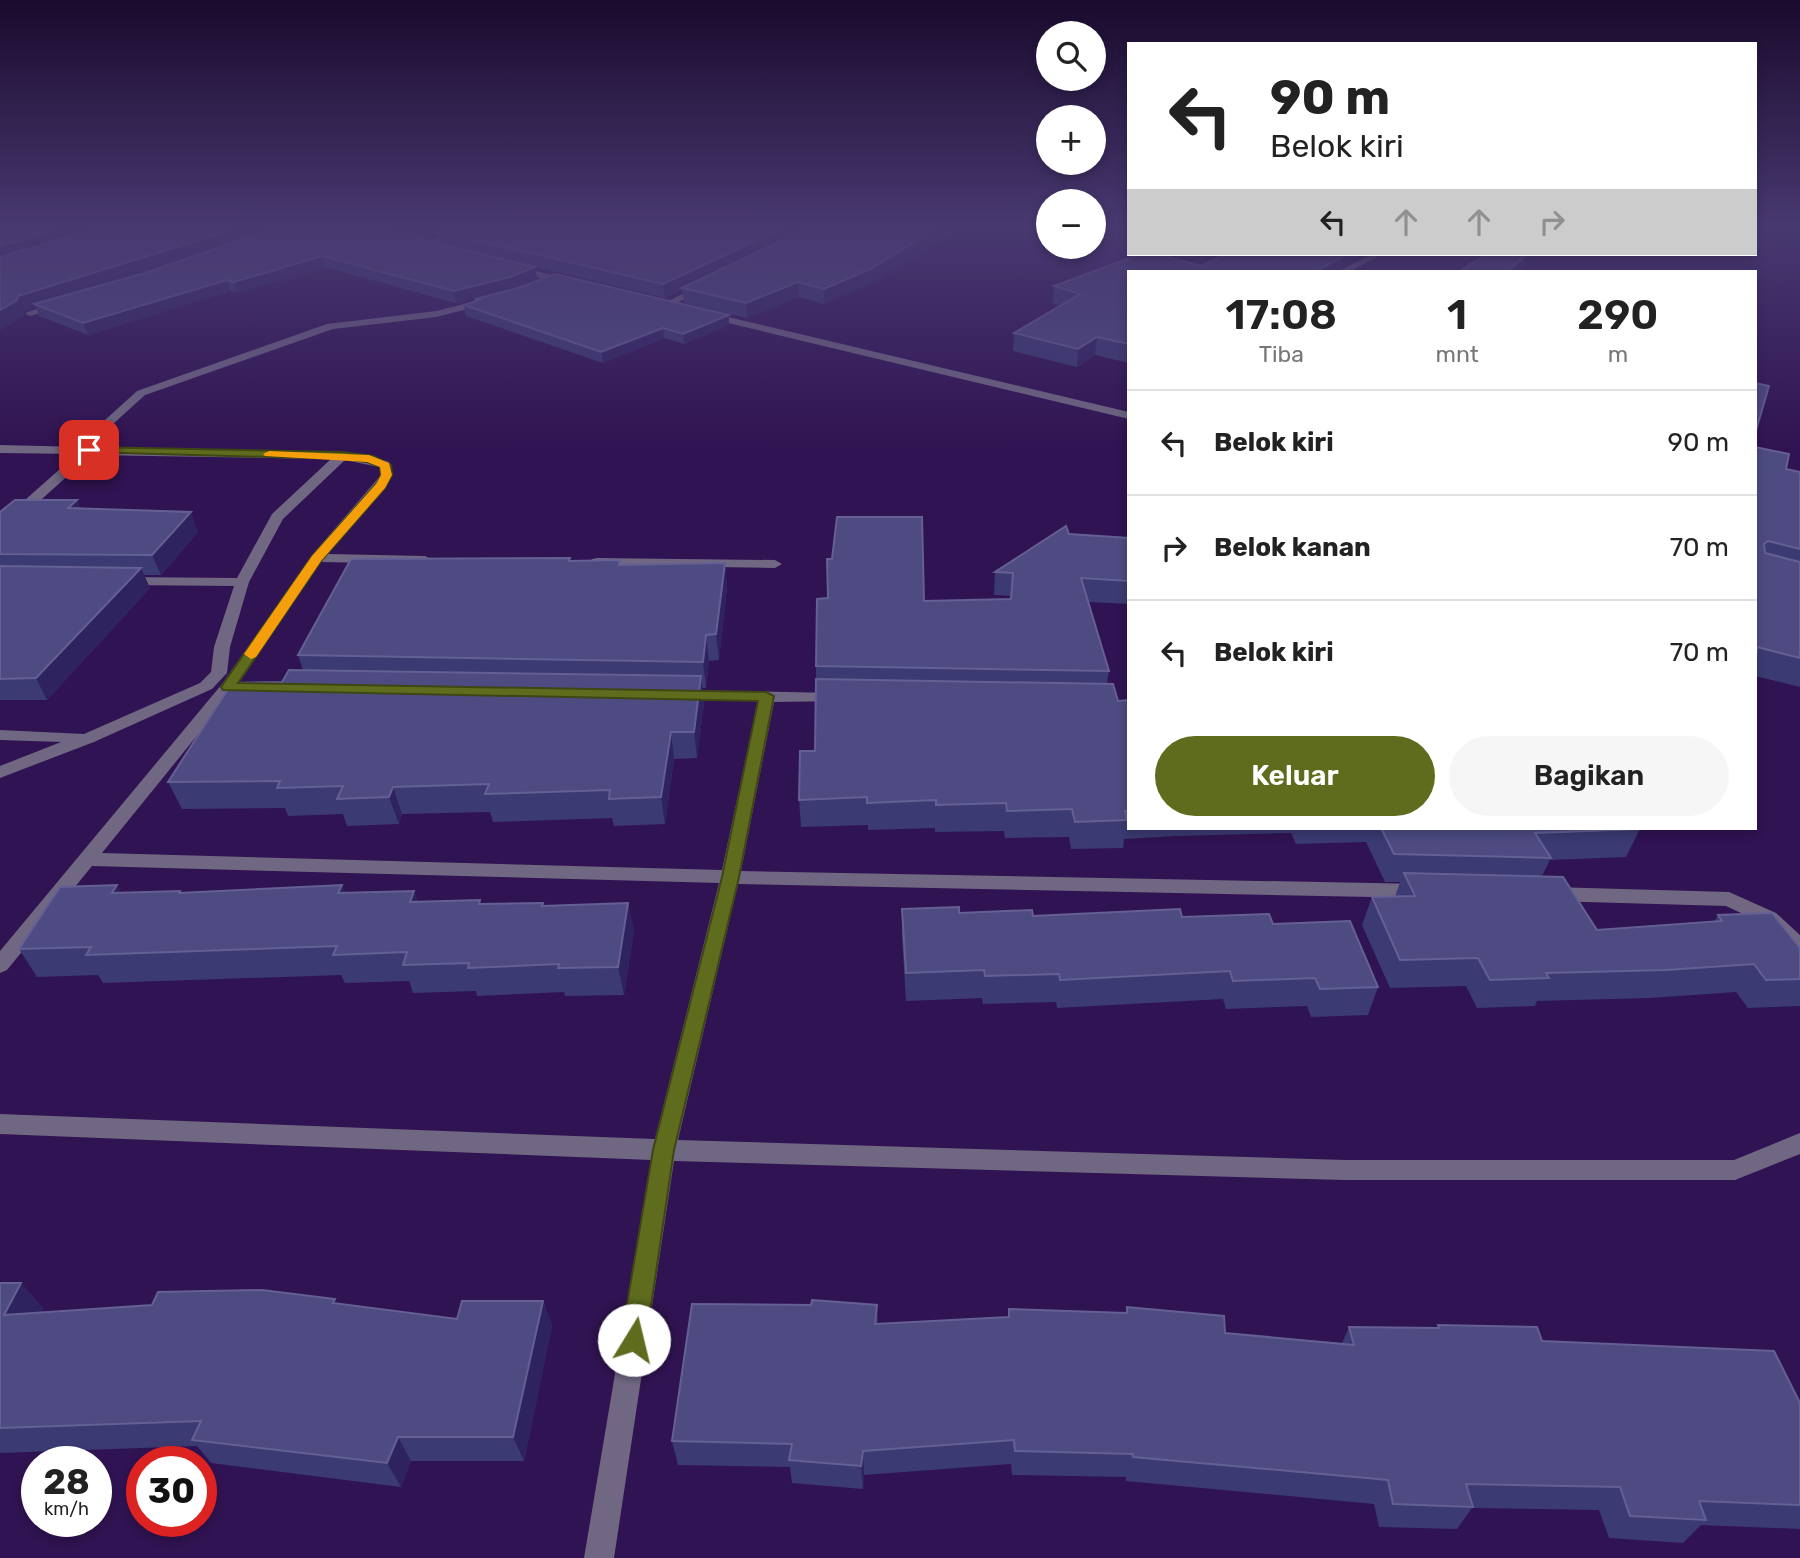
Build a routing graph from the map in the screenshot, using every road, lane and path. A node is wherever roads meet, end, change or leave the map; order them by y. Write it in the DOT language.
graph roads {
  1 [pos="69,302"];
  2 [pos="485,302"];
  3 [pos="652,302"];
  4 [pos="672,302"];
  5 [pos="665,305"];
  6 [pos="678,308"];
  7 [pos="691,311"];
  8 [pos="30,313"];
  9 [pos="1126,414"];
  10 [pos="0,449"];
  11 [pos="89,450"];
  12 [pos="342,456"];
  13 [pos="0,530"];
  14 [pos="317,558"];
  15 [pos="442,560"];
  16 [pos="581,561"];
  17 [pos="775,564"];
  18 [pos="109,581"];
  19 [pos="242,582"];
  20 [pos="670,695"];
  21 [pos="766,696"];
  22 [pos="850,698"];
  23 [pos="0,734"];
  24 [pos="88,738"];
  25 [pos="0,772"];
  26 [pos="85,859"];
  27 [pos="730,877"];
  28 [pos="1439,891"];
  29 [pos="1535,894"];
  30 [pos="1800,947"];
  31 [pos="0,965"];
  32 [pos="0,1124"];
  33 [pos="1800,1143"];
  34 [pos="664,1150"];
  35 [pos="599,1558"];
  1 -- 8 [label="street"];
  2 -- 11 [label="street"];
  3 -- 5 [label="street"];
  4 -- 5 [label="street"];
  5 -- 6 [label="street"];
  7 -- 9 [label="street"];
  10 -- 11 [label="street"];
  11 -- 12 [label="street"];
  11 -- 13 [label="street"];
  12 -- 14 [label="street"];
  12 -- 19 [label="street"];
  14 -- 15 [label="street"];
  14 -- 26 [label="street"];
  16 -- 17 [label="street"];
  18 -- 19 [label="street"];
  19 -- 24 [label="street"];
  20 -- 21 [label="street"];
  21 -- 22 [label="street"];
  21 -- 27 [label="street"];
  23 -- 24 [label="street"];
  24 -- 25 [label="street"];
  26 -- 27 [label="street"];
  26 -- 31 [label="street"];
  27 -- 28 [label="street"];
  27 -- 34 [label="street"];
  29 -- 30 [label="street"];
  32 -- 34 [label="street"];
  33 -- 34 [label="street"];
  34 -- 35 [label="street"];
}
